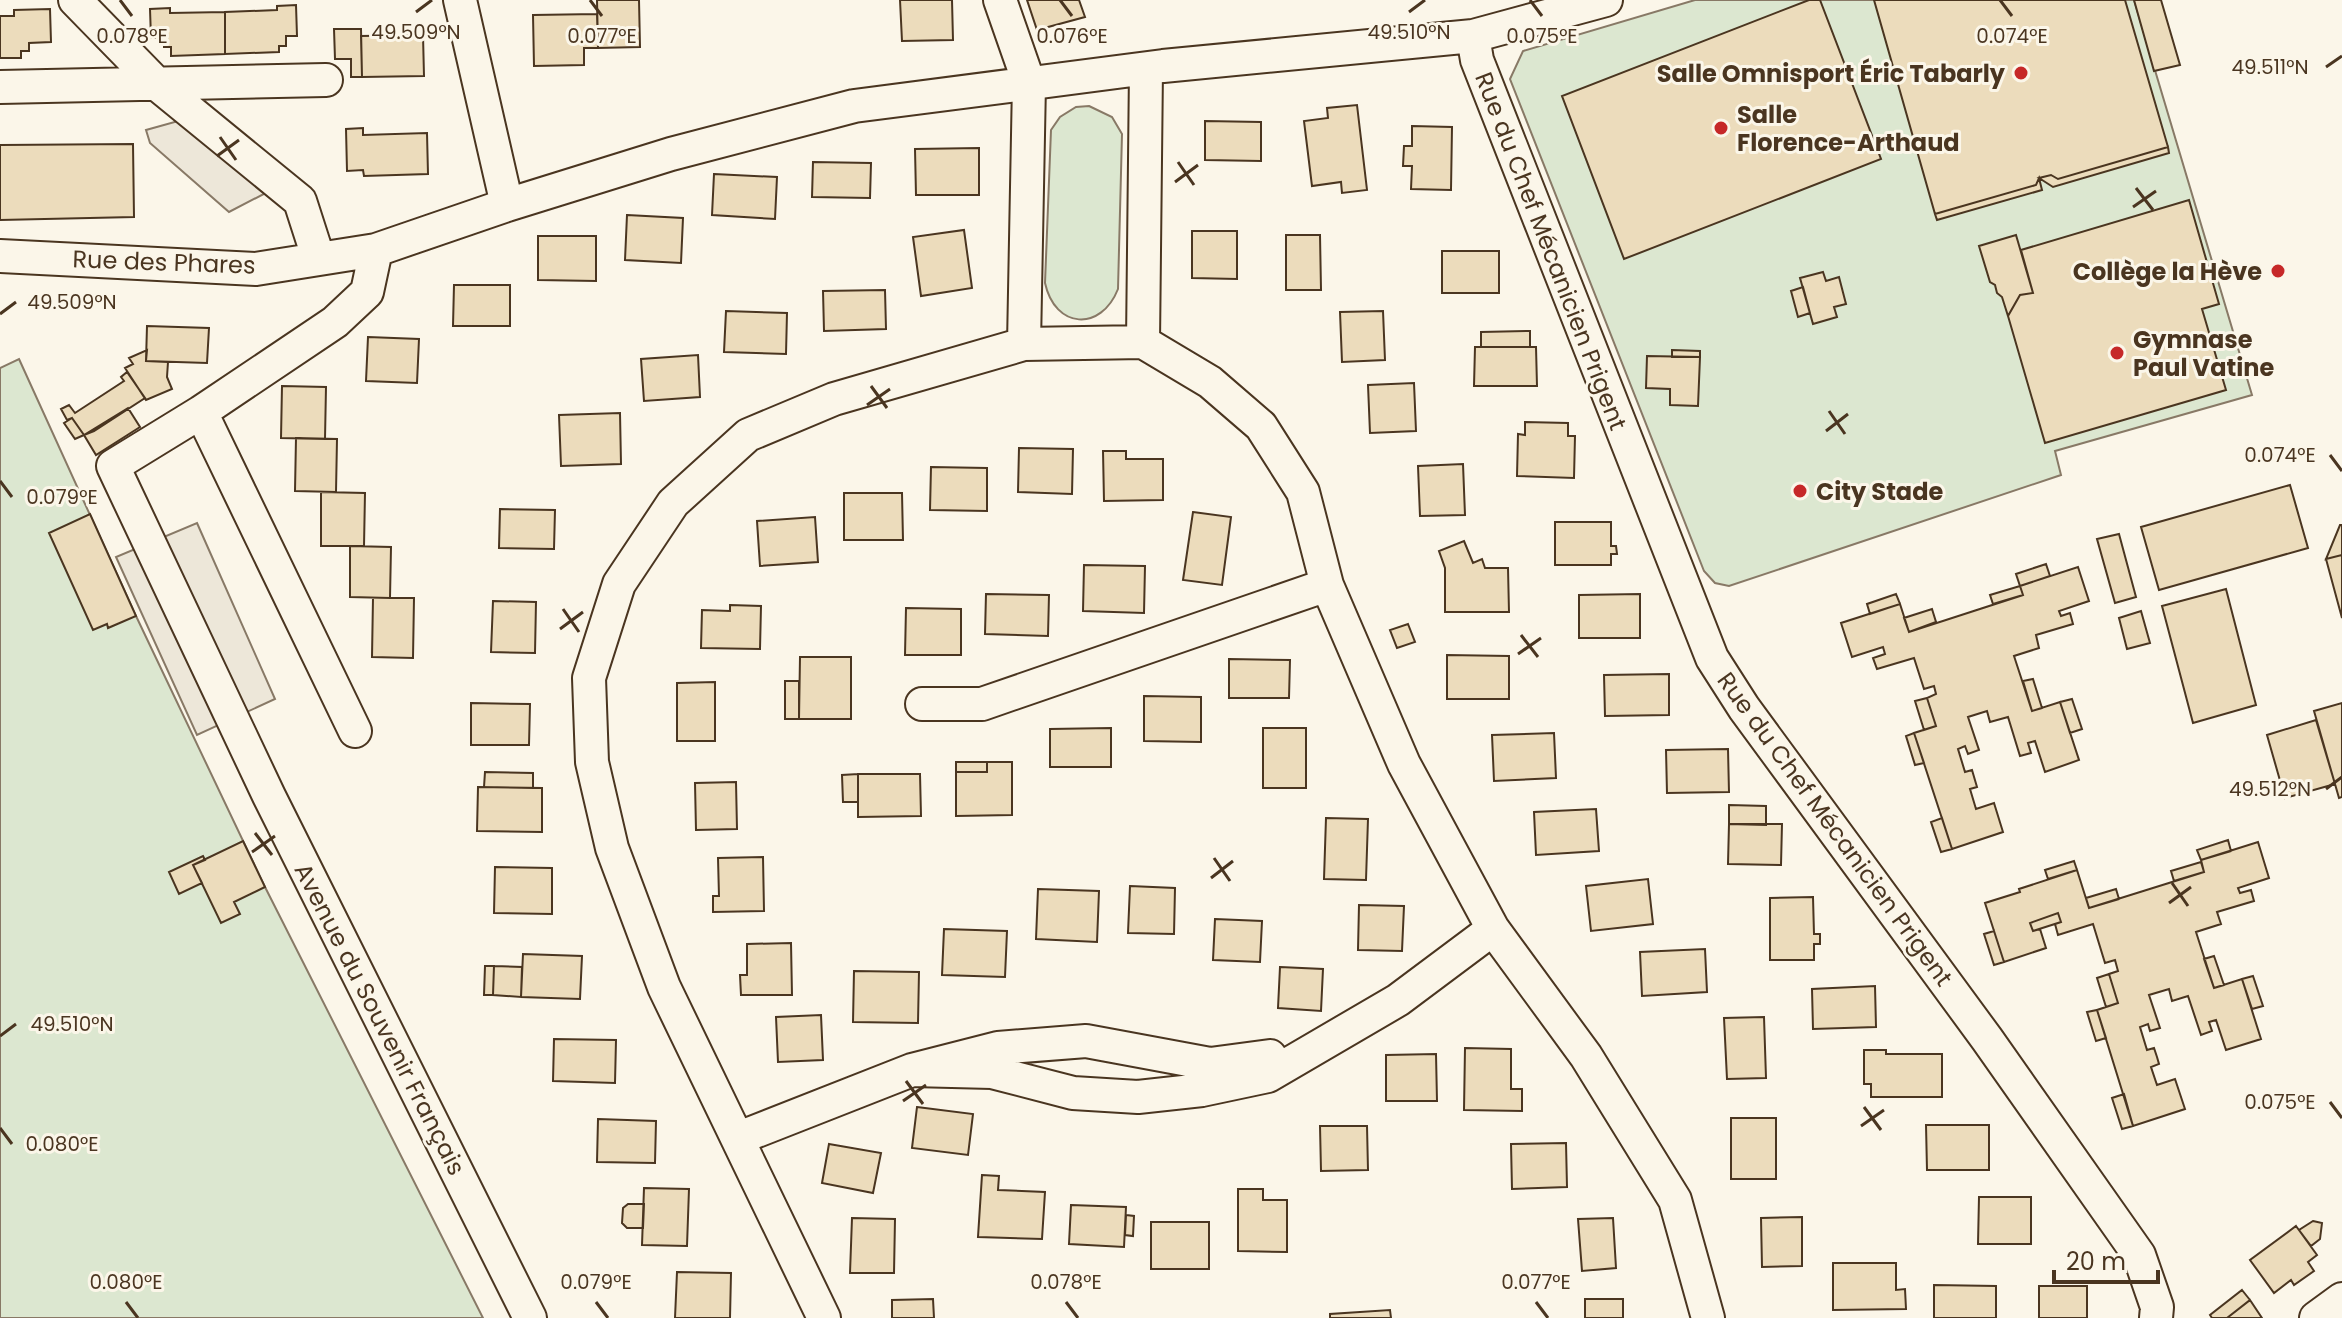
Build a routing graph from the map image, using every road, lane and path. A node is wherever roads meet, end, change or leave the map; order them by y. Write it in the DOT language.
graph roads {
  1 [pos="75,0"];
  2 [pos="460,0"];
  3 [pos="1000,0"];
  4 [pos="1606,0"];
  5 [pos="1473,36"];
  6 [pos="1146,69"];
  7 [pos="326,80"];
  8 [pos="1029,83"];
  9 [pos="158,85"];
  10 [pos="0,87"];
  11 [pos="507,205"];
  12 [pos="376,250"];
  13 [pos="0,256"];
  14 [pos="318,257"];
  15 [pos="1143,342"];
  16 [pos="1024,344"];
  17 [pos="201,412"];
  18 [pos="1327,585"];
  19 [pos="922,704"];
  20 [pos="355,731"];
  21 [pos="1493,929"];
  22 [pos="1313,1050"];
  23 [pos="912,1070"];
  24 [pos="739,1138"];
  25 [pos="2342,1299"];
  26 [pos="530,1318"];
  27 [pos="824,1318"];
  28 [pos="1708,1318"];
  29 [pos="2156,1318"];
  30 [pos="2316,1318"];
  1 -- 9 [label="street"];
  2 -- 11 [label="street"];
  3 -- 8 [label="street"];
  4 -- 5 [label="street, Rue des Phares"];
  5 -- 6 [label="street, Rue des Phares"];
  5 -- 29 [label="street, Rue du Chef Mécanicien Prigent"];
  6 -- 8 [label="street, Rue des Phares"];
  6 -- 15 [label="street"];
  7 -- 9 [label="street"];
  8 -- 11 [label="street, Rue des Phares"];
  8 -- 16 [label="street"];
  9 -- 10 [label="street"];
  9 -- 14 [label="street"];
  11 -- 12 [label="street, Rue des Phares"];
  12 -- 14 [label="street, Rue des Phares"];
  12 -- 17 [label="street"];
  13 -- 14 [label="street, Rue des Phares"];
  15 -- 16 [label="street"];
  15 -- 18 [label="street"];
  16 -- 24 [label="street"];
  17 -- 20 [label="street"];
  17 -- 26 [label="street, Avenue du Souvenir Français"];
  18 -- 19 [label="street"];
  18 -- 21 [label="street"];
  21 -- 22 [label="street"];
  21 -- 28 [label="street"];
  22 -- 23 [label="street"];
  22 -- 23 [label="street"];
  23 -- 24 [label="street"];
  24 -- 27 [label="street"];
  25 -- 30 [label="street"];
}
